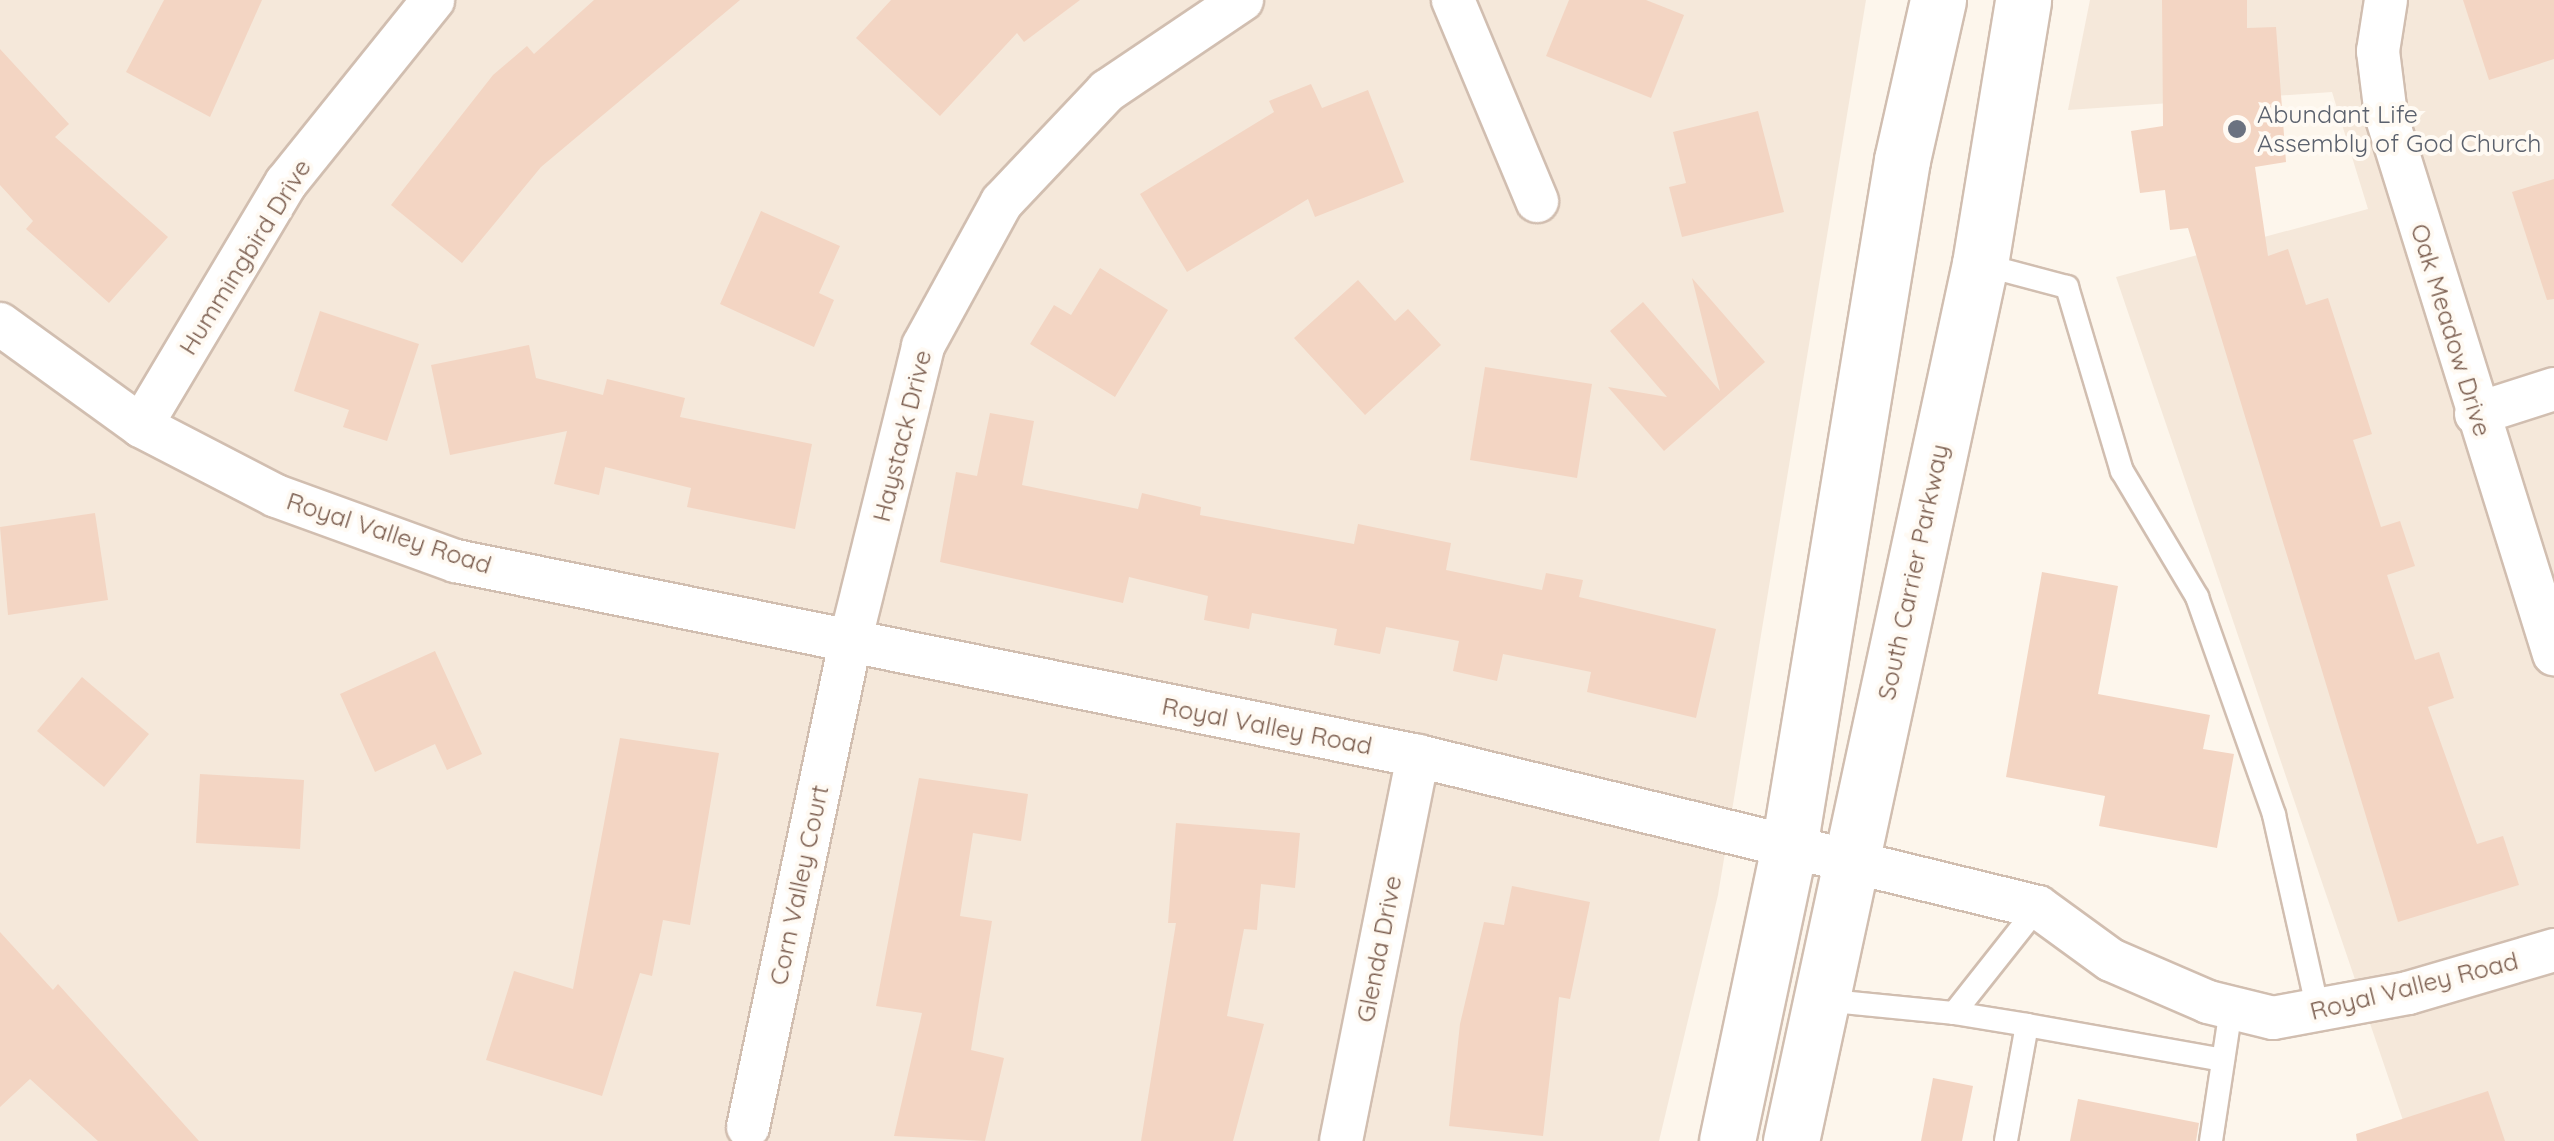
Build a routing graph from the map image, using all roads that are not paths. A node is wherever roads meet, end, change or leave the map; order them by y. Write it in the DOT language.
graph roads {
  1 [pos="433,0"];
  2 [pos="1242,0"];
  3 [pos="1453,0"];
  4 [pos="1938,0"];
  5 [pos="2023,0"];
  6 [pos="2386,0"];
  7 [pos="1537,202"];
  8 [pos="1980,264"];
  9 [pos="0,324"];
  10 [pos="2554,389"];
  11 [pos="2476,414"];
  12 [pos="141,426"];
  13 [pos="850,642"];
  14 [pos="2554,654"];
  15 [pos="1418,756"];
  16 [pos="1789,848"];
  17 [pos="1849,862"];
  18 [pos="2038,907"];
  19 [pos="2554,950"];
  20 [pos="1817,1000"];
  21 [pos="2232,1008"];
  22 [pos="2318,1010"];
  23 [pos="1954,1012"];
  24 [pos="2026,1025"];
  25 [pos="2223,1060"];
  26 [pos="748,1127"];
  27 [pos="1340,1141"];
  28 [pos="1727,1141"];
  29 [pos="1791,1141"];
  30 [pos="2006,1141"];
  31 [pos="2211,1141"];
  1 -- 12 [label="street, Hummingbird Drive"];
  2 -- 13 [label="street, Haystack Drive"];
  3 -- 7 [label="street"];
  4 -- 16 [label="main road"];
  5 -- 8 [label="main road, South Carrier Parkway"];
  6 -- 11 [label="street, Oak Meadow Drive"];
  8 -- 17 [label="main road, South Carrier Parkway"];
  8 -- 22 [label="lane"];
  9 -- 12 [label="street, Royal Valley Road"];
  10 -- 11 [label="street"];
  11 -- 14 [label="street, Oak Meadow Drive"];
  12 -- 13 [label="street, Royal Valley Road"];
  13 -- 15 [label="street, Royal Valley Road"];
  13 -- 26 [label="street, Corn Valley Court"];
  15 -- 16 [label="street, Royal Valley Road"];
  15 -- 27 [label="street, Glenda Drive"];
  16 -- 17 [label="street, Royal Valley Road"];
  16 -- 28 [label="main road"];
  17 -- 18 [label="street, Royal Valley Road"];
  17 -- 20 [label="main road, South Carrier Parkway"];
  18 -- 21 [label="street, Royal Valley Road"];
  18 -- 23 [label="lane"];
  19 -- 22 [label="street, Royal Valley Road"];
  20 -- 23 [label="lane"];
  20 -- 29 [label="main road, South Carrier Parkway"];
  21 -- 22 [label="street, Royal Valley Road"];
  21 -- 25 [label="lane"];
  23 -- 24 [label="lane"];
  24 -- 25 [label="lane"];
  24 -- 30 [label="lane"];
  25 -- 31 [label="lane"];
}
